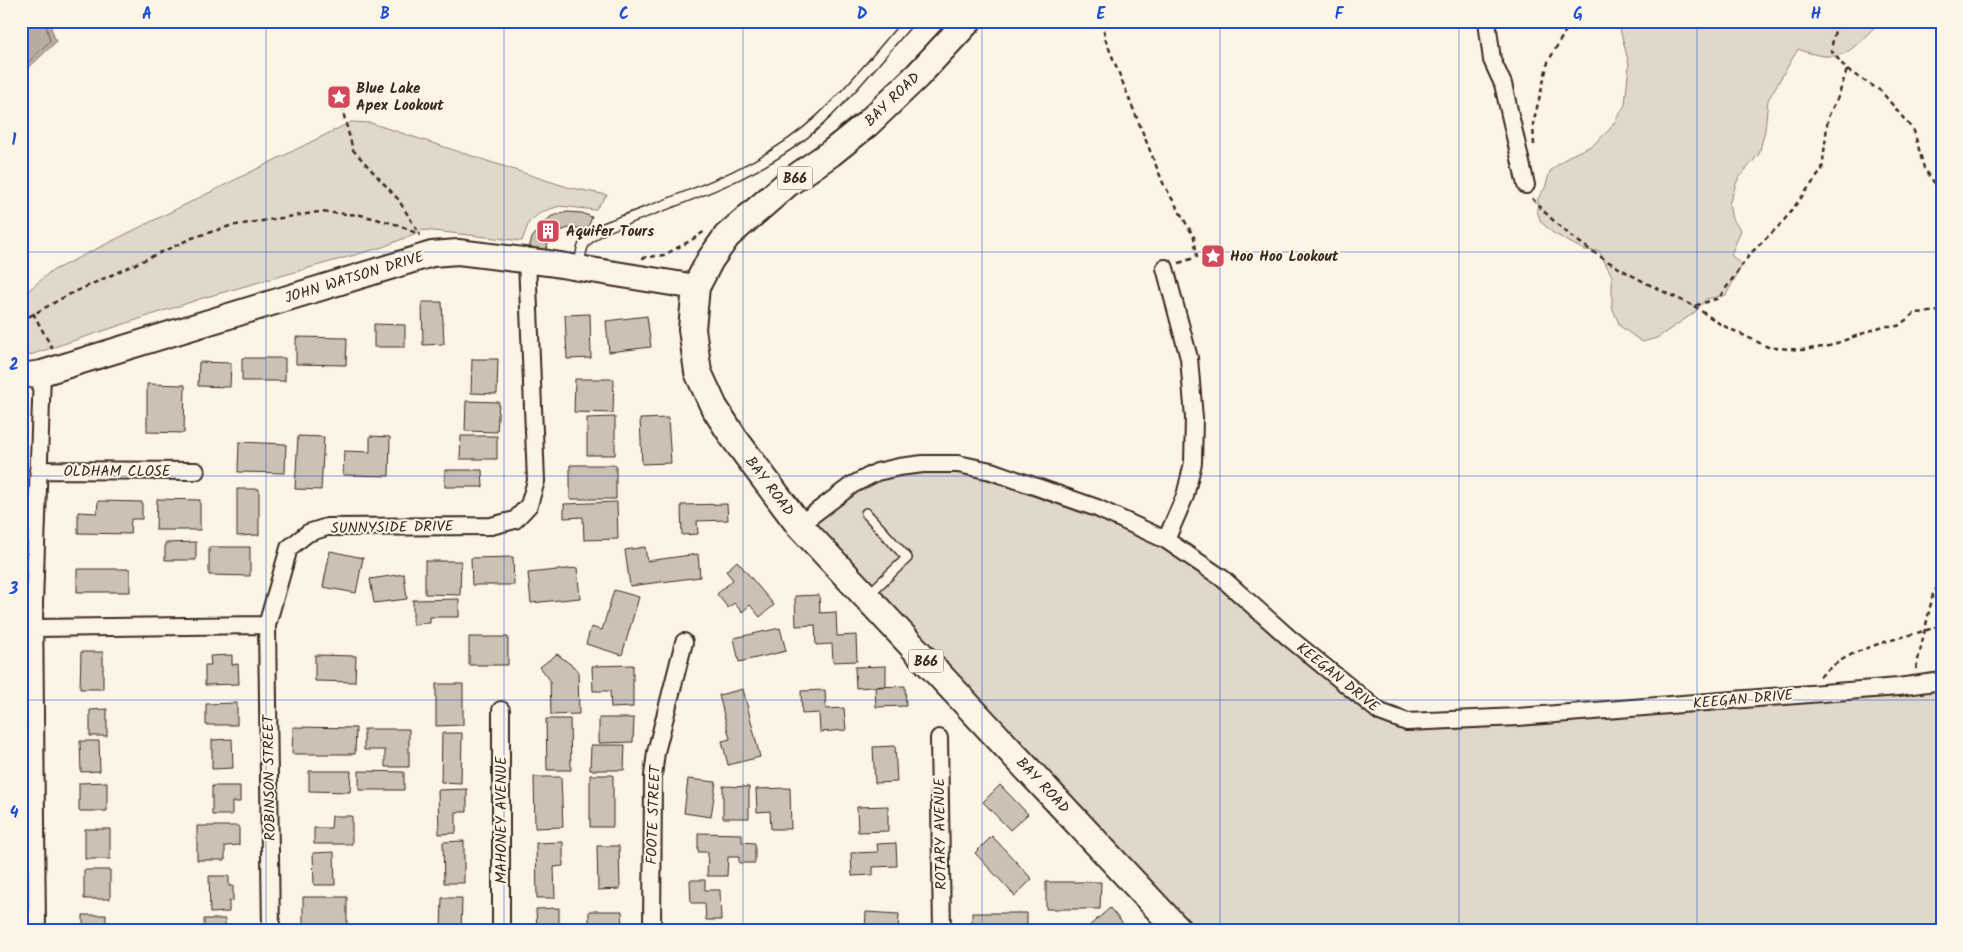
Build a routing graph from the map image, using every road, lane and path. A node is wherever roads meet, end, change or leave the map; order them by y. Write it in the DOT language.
graph roads {
  1 [pos="909,21"];
  2 [pos="968,21"];
  3 [pos="1102,21"];
  4 [pos="1487,21"];
  5 [pos="1571,21"];
  6 [pos="1842,21"];
  7 [pos="1847,70"];
  8 [pos="339,97"];
  9 [pos="1533,151"];
  10 [pos="1526,185"];
  11 [pos="1942,194"];
  12 [pos="426,244"];
  13 [pos="527,260"];
  14 [pos="580,267"];
  15 [pos="1165,268"];
  16 [pos="696,287"];
  17 [pos="1694,306"];
  18 [pos="1942,311"];
  19 [pos="21,320"];
  20 [pos="32,375"];
  21 [pos="38,470"];
  22 [pos="196,471"];
  23 [pos="866,513"];
  24 [pos="799,525"];
  25 [pos="1166,540"];
  26 [pos="1942,580"];
  27 [pos="866,597"];
  28 [pos="28,603"];
  29 [pos="267,625"];
  30 [pos="1942,625"];
  31 [pos="35,628"];
  32 [pos="1924,632"];
  33 [pos="684,642"];
  34 [pos="1942,681"];
  35 [pos="1912,685"];
  36 [pos="1804,695"];
  37 [pos="501,710"];
  38 [pos="939,738"];
  39 [pos="29,794"];
  40 [pos="32,929"];
  41 [pos="271,931"];
  42 [pos="501,931"];
  43 [pos="652,931"];
  44 [pos="942,931"];
  45 [pos="1179,931"];
  1 -- 14 [label="lane"];
  2 -- 16 [label="main road, BAY ROAD / B66"];
  3 -- 15 [label="path"];
  4 -- 10 [label="street"];
  5 -- 9 [label="path"];
  6 -- 7 [label="path"];
  7 -- 11 [label="path"];
  7 -- 17 [label="path"];
  8 -- 12 [label="path"];
  10 -- 17 [label="path"];
  12 -- 13 [label="street, JOHN WATSON DRIVE"];
  12 -- 19 [label="path"];
  12 -- 20 [label="street, JOHN WATSON DRIVE"];
  13 -- 14 [label="street, JOHN WATSON DRIVE"];
  13 -- 29 [label="street, SUNNYSIDE DRIVE"];
  14 -- 16 [label="street, JOHN WATSON DRIVE"];
  15 -- 25 [label="street"];
  16 -- 24 [label="main road, BAY ROAD / B66"];
  17 -- 18 [label="path"];
  20 -- 21 [label="street"];
  21 -- 22 [label="street, OLDHAM CLOSE"];
  21 -- 28 [label="street"];
  23 -- 27 [label="lane"];
  24 -- 25 [label="street, KEEGAN DRIVE"];
  24 -- 27 [label="main road, BAY ROAD / B66"];
  25 -- 36 [label="street, KEEGAN DRIVE"];
  26 -- 32 [label="path"];
  27 -- 45 [label="main road, BAY ROAD / B66"];
  28 -- 31 [label="street"];
  29 -- 31 [label="street"];
  29 -- 41 [label="street, ROBINSON STREET"];
  30 -- 32 [label="path"];
  31 -- 39 [label="street"];
  32 -- 35 [label="path"];
  32 -- 36 [label="path"];
  33 -- 43 [label="street, FOOTE STREET"];
  34 -- 35 [label="street, KEEGAN DRIVE"];
  35 -- 36 [label="street, KEEGAN DRIVE"];
  37 -- 42 [label="street, MAHONEY AVENUE"];
  38 -- 44 [label="street, ROTARY AVENUE"];
  39 -- 40 [label="street"];
}
